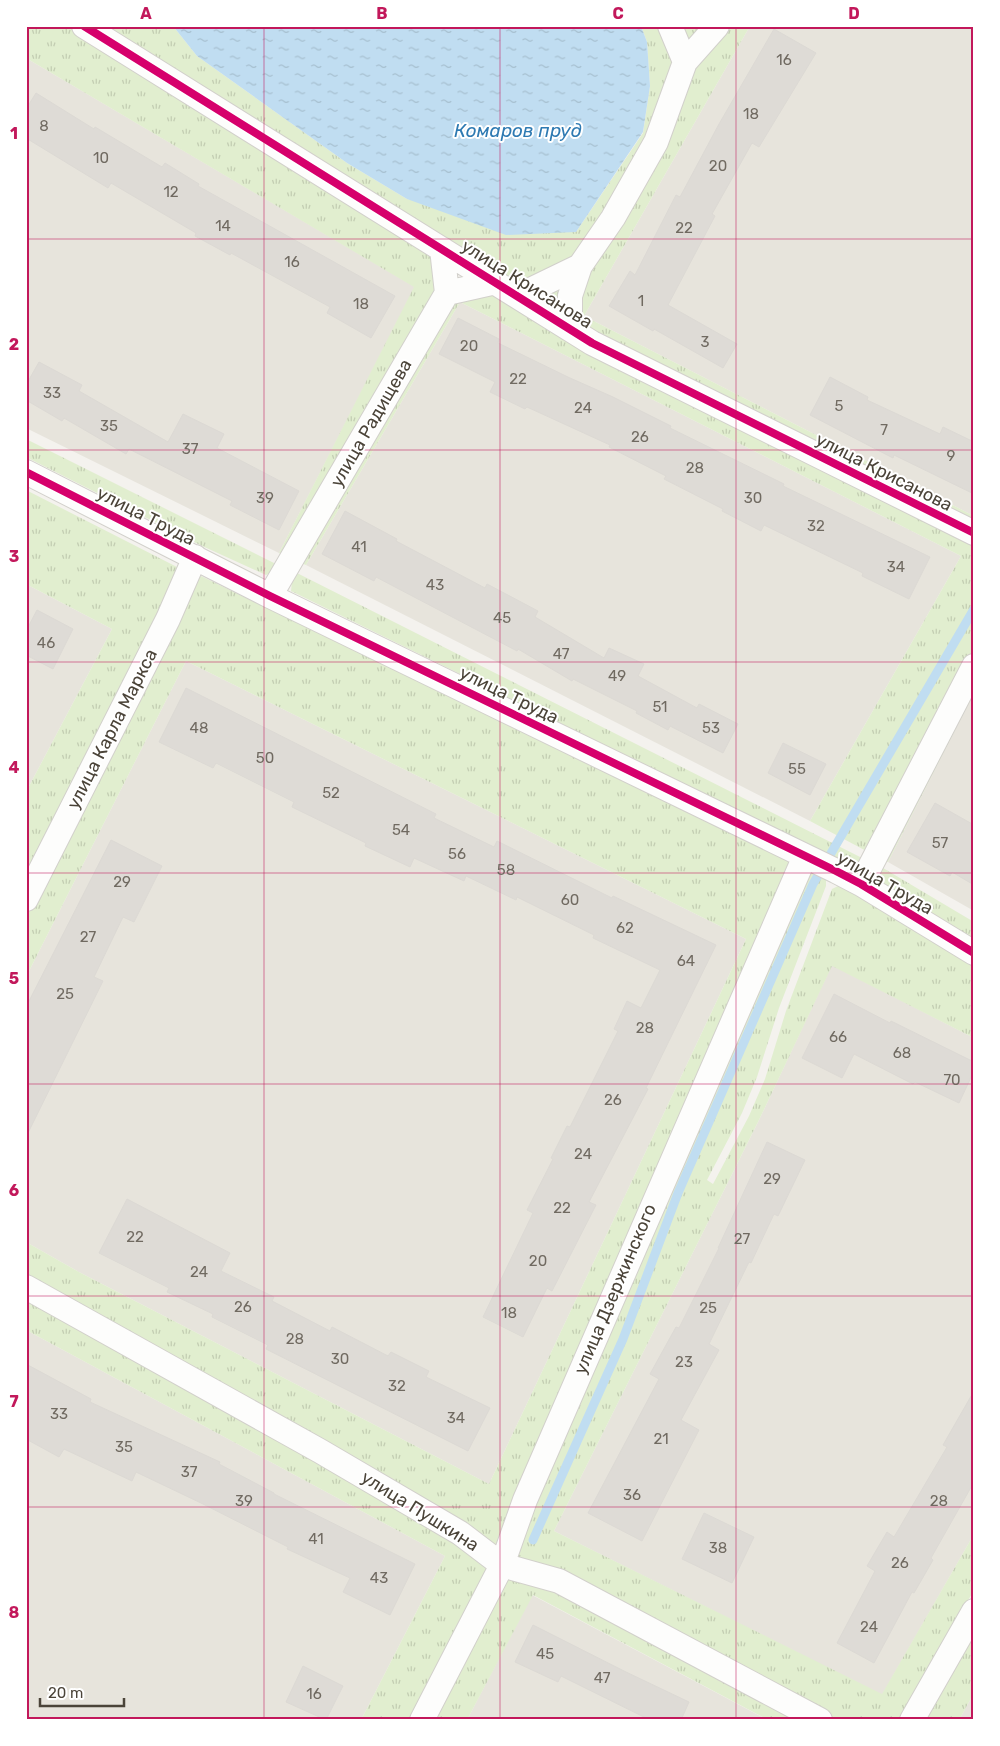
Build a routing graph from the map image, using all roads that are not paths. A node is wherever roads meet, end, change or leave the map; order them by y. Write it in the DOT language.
graph roads {
  1 [pos="84,26"];
  2 [pos="670,26"];
  3 [pos="717,26"];
  4 [pos="685,62"];
  5 [pos="442,249"];
  6 [pos="580,266"];
  7 [pos="496,282"];
  8 [pos="446,294"];
  9 [pos="518,296"];
  10 [pos="570,330"];
  11 [pos="26,472"];
  12 [pos="974,533"];
  13 [pos="195,557"];
  14 [pos="270,596"];
  15 [pos="974,666"];
  16 [pos="804,856"];
  17 [pos="861,884"];
  18 [pos="26,899"];
  19 [pos="974,953"];
  20 [pos="26,1287"];
  21 [pos="502,1565"];
  22 [pos="974,1611"];
  23 [pos="422,1720"];
  24 [pos="820,1720"];
  25 [pos="912,1720"];
  1 -- 5 [label="street, улица Крисанова"];
  2 -- 4 [label="street"];
  3 -- 4 [label="street"];
  4 -- 6 [label="street"];
  5 -- 7 [label="street, улица Крисанова"];
  5 -- 8 [label="street"];
  6 -- 9 [label="street"];
  6 -- 10 [label="street"];
  7 -- 8 [label="street"];
  7 -- 9 [label="street, улица Крисанова"];
  8 -- 14 [label="street, улица Радищева"];
  9 -- 10 [label="street, улица Крисанова"];
  10 -- 12 [label="street, улица Крисанова"];
  11 -- 13 [label="street, улица Труда"];
  13 -- 14 [label="street, улица Труда"];
  13 -- 18 [label="street, улица Карла Маркса"];
  14 -- 16 [label="street, улица Труда"];
  15 -- 17 [label="street"];
  16 -- 17 [label="street, улица Труда"];
  16 -- 21 [label="street, улица Дзержинского"];
  17 -- 19 [label="street, улица Труда"];
  20 -- 21 [label="street, улица Пушкина"];
  21 -- 23 [label="street, улица Дзержинского"];
  21 -- 24 [label="street, улица Пушкина"];
  22 -- 25 [label="street"];
}
